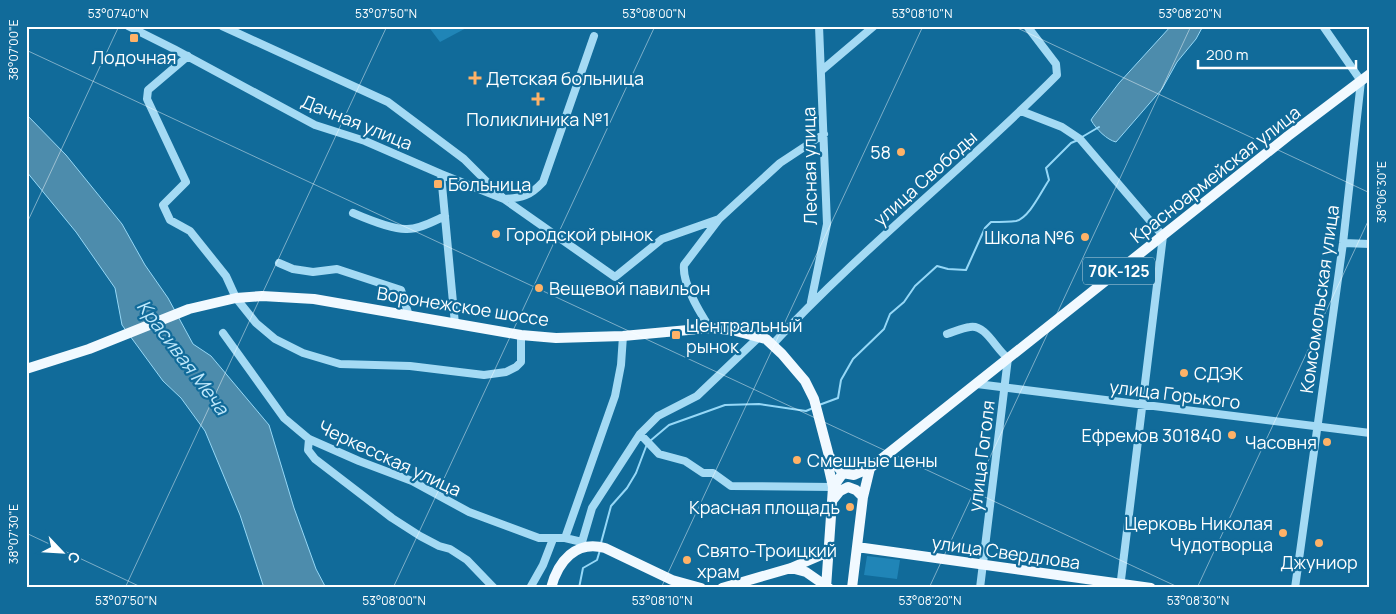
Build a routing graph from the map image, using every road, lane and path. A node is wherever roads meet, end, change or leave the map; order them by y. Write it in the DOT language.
graph roads {
  1 [pos="128,26"];
  2 [pos="222,26"];
  3 [pos="819,26"];
  4 [pos="874,26"];
  5 [pos="1027,26"];
  6 [pos="1323,26"];
  7 [pos="594,36"];
  8 [pos="188,56"];
  9 [pos="821,71"];
  10 [pos="1366,78"];
  11 [pos="1021,111"];
  12 [pos="824,134"];
  13 [pos="441,174"];
  14 [pos="504,199"];
  15 [pos="353,213"];
  16 [pos="445,216"];
  17 [pos="718,219"];
  18 [pos="1163,236"];
  19 [pos="1343,243"];
  20 [pos="1370,244"];
  21 [pos="279,263"];
  22 [pos="236,298"];
  23 [pos="811,303"];
  24 [pos="409,316"];
  25 [pos="456,324"];
  26 [pos="710,328"];
  27 [pos="223,333"];
  28 [pos="947,334"];
  29 [pos="521,335"];
  30 [pos="622,336"];
  31 [pos="759,337"];
  32 [pos="772,345"];
  33 [pos="1008,358"];
  34 [pos="26,369"];
  35 [pos="977,384"];
  36 [pos="1005,387"];
  37 [pos="1142,405"];
  38 [pos="1316,427"];
  39 [pos="1370,433"];
  40 [pos="640,434"];
  41 [pos="309,439"];
  42 [pos="829,455"];
  43 [pos="870,468"];
  44 [pos="843,472"];
  45 [pos="854,475"];
  46 [pos="833,487"];
  47 [pos="863,497"];
  48 [pos="832,501"];
  49 [pos="565,538"];
  50 [pos="553,539"];
  51 [pos="582,545"];
  52 [pos="857,547"];
  53 [pos="828,550"];
  54 [pos="983,565"];
  55 [pos="791,568"];
  56 [pos="853,576"];
  57 [pos="1120,586"];
  58 [pos="826,587"];
  59 [pos="494,588"];
  60 [pos="530,588"];
  61 [pos="551,588"];
  62 [pos="701,588"];
  63 [pos="722,588"];
  64 [pos="844,588"];
  65 [pos="852,588"];
  66 [pos="980,588"];
  67 [pos="1151,588"];
  68 [pos="1295,588"];
  1 -- 8 [label="street, Дачная улица"];
  2 -- 14 [label="street"];
  3 -- 9 [label="street, Лесная улица"];
  4 -- 9 [label="street"];
  5 -- 11 [label="street, улица Свободы"];
  6 -- 10 [label="street"];
  7 -- 14 [label="street"];
  8 -- 13 [label="street, Дачная улица"];
  8 -- 22 [label="street"];
  9 -- 12 [label="street, Лесная улица"];
  10 -- 18 [label="main road, Красноармейская улица / 70К-125"];
  10 -- 19 [label="street, Комсомольская улица"];
  11 -- 18 [label="street"];
  11 -- 23 [label="street, улица Свободы"];
  12 -- 17 [label="street"];
  12 -- 23 [label="street, Лесная улица"];
  13 -- 14 [label="street, Дачная улица"];
  13 -- 16 [label="street"];
  14 -- 17 [label="street"];
  15 -- 16 [label="street"];
  16 -- 25 [label="street"];
  17 -- 26 [label="street"];
  18 -- 33 [label="main road, Красноармейская улица / 70К-125"];
  18 -- 37 [label="street"];
  19 -- 20 [label="street"];
  19 -- 38 [label="street, Комсомольская улица"];
  21 -- 24 [label="street"];
  22 -- 24 [label="main road, Воронежское шоссе"];
  22 -- 29 [label="street"];
  22 -- 34 [label="main road, Воронежское шоссе"];
  23 -- 32 [label="street, улица Свободы"];
  24 -- 25 [label="main road, Воронежское шоссе"];
  25 -- 29 [label="main road, Воронежское шоссе"];
  26 -- 30 [label="main road, Воронежское шоссе"];
  26 -- 31 [label="main road, Воронежское шоссе"];
  27 -- 41 [label="street, Черкесская улица"];
  28 -- 33 [label="street"];
  29 -- 30 [label="main road, Воронежское шоссе"];
  30 -- 49 [label="street"];
  31 -- 32 [label="main road, Воронежское шоссе"];
  31 -- 40 [label="street"];
  32 -- 42 [label="main road, Воронежское шоссе"];
  33 -- 35 [label="main road, Красноармейская улица / 70К-125"];
  33 -- 36 [label="street, улица Гоголя"];
  35 -- 36 [label="street, улица Горького"];
  35 -- 43 [label="main road, Красноармейская улица / 70К-125"];
  36 -- 37 [label="street, улица Горького"];
  36 -- 54 [label="street, улица Гоголя"];
  37 -- 38 [label="street, улица Горького"];
  37 -- 57 [label="street"];
  38 -- 39 [label="street, улица Горького"];
  38 -- 68 [label="street, Комсомольская улица"];
  40 -- 46 [label="street"];
  40 -- 51 [label="street"];
  41 -- 50 [label="street, Черкесская улица"];
  41 -- 59 [label="street"];
  42 -- 44 [label="main road"];
  42 -- 46 [label="main road, Воронежское шоссе"];
  43 -- 45 [label="main road"];
  43 -- 47 [label="main road"];
  44 -- 45 [label="main road"];
  44 -- 46 [label="main road"];
  45 -- 47 [label="main road"];
  46 -- 48 [label="main road"];
  47 -- 48 [label="main road"];
  47 -- 52 [label="main road"];
  48 -- 53 [label="main road"];
  49 -- 50 [label="street, Черкесская улица"];
  49 -- 51 [label="street, Черкесская улица"];
  50 -- 60 [label="street"];
  51 -- 61 [label="main road"];
  51 -- 62 [label="main road"];
  52 -- 54 [label="main road, улица Свердлова"];
  52 -- 56 [label="main road"];
  53 -- 55 [label="main road"];
  53 -- 58 [label="main road"];
  54 -- 57 [label="main road, улица Свердлова"];
  54 -- 66 [label="street, улица Гоголя"];
  55 -- 58 [label="main road"];
  55 -- 63 [label="main road"];
  56 -- 64 [label="main road"];
  56 -- 65 [label="main road"];
  57 -- 67 [label="main road, улица Свердлова"];
}
